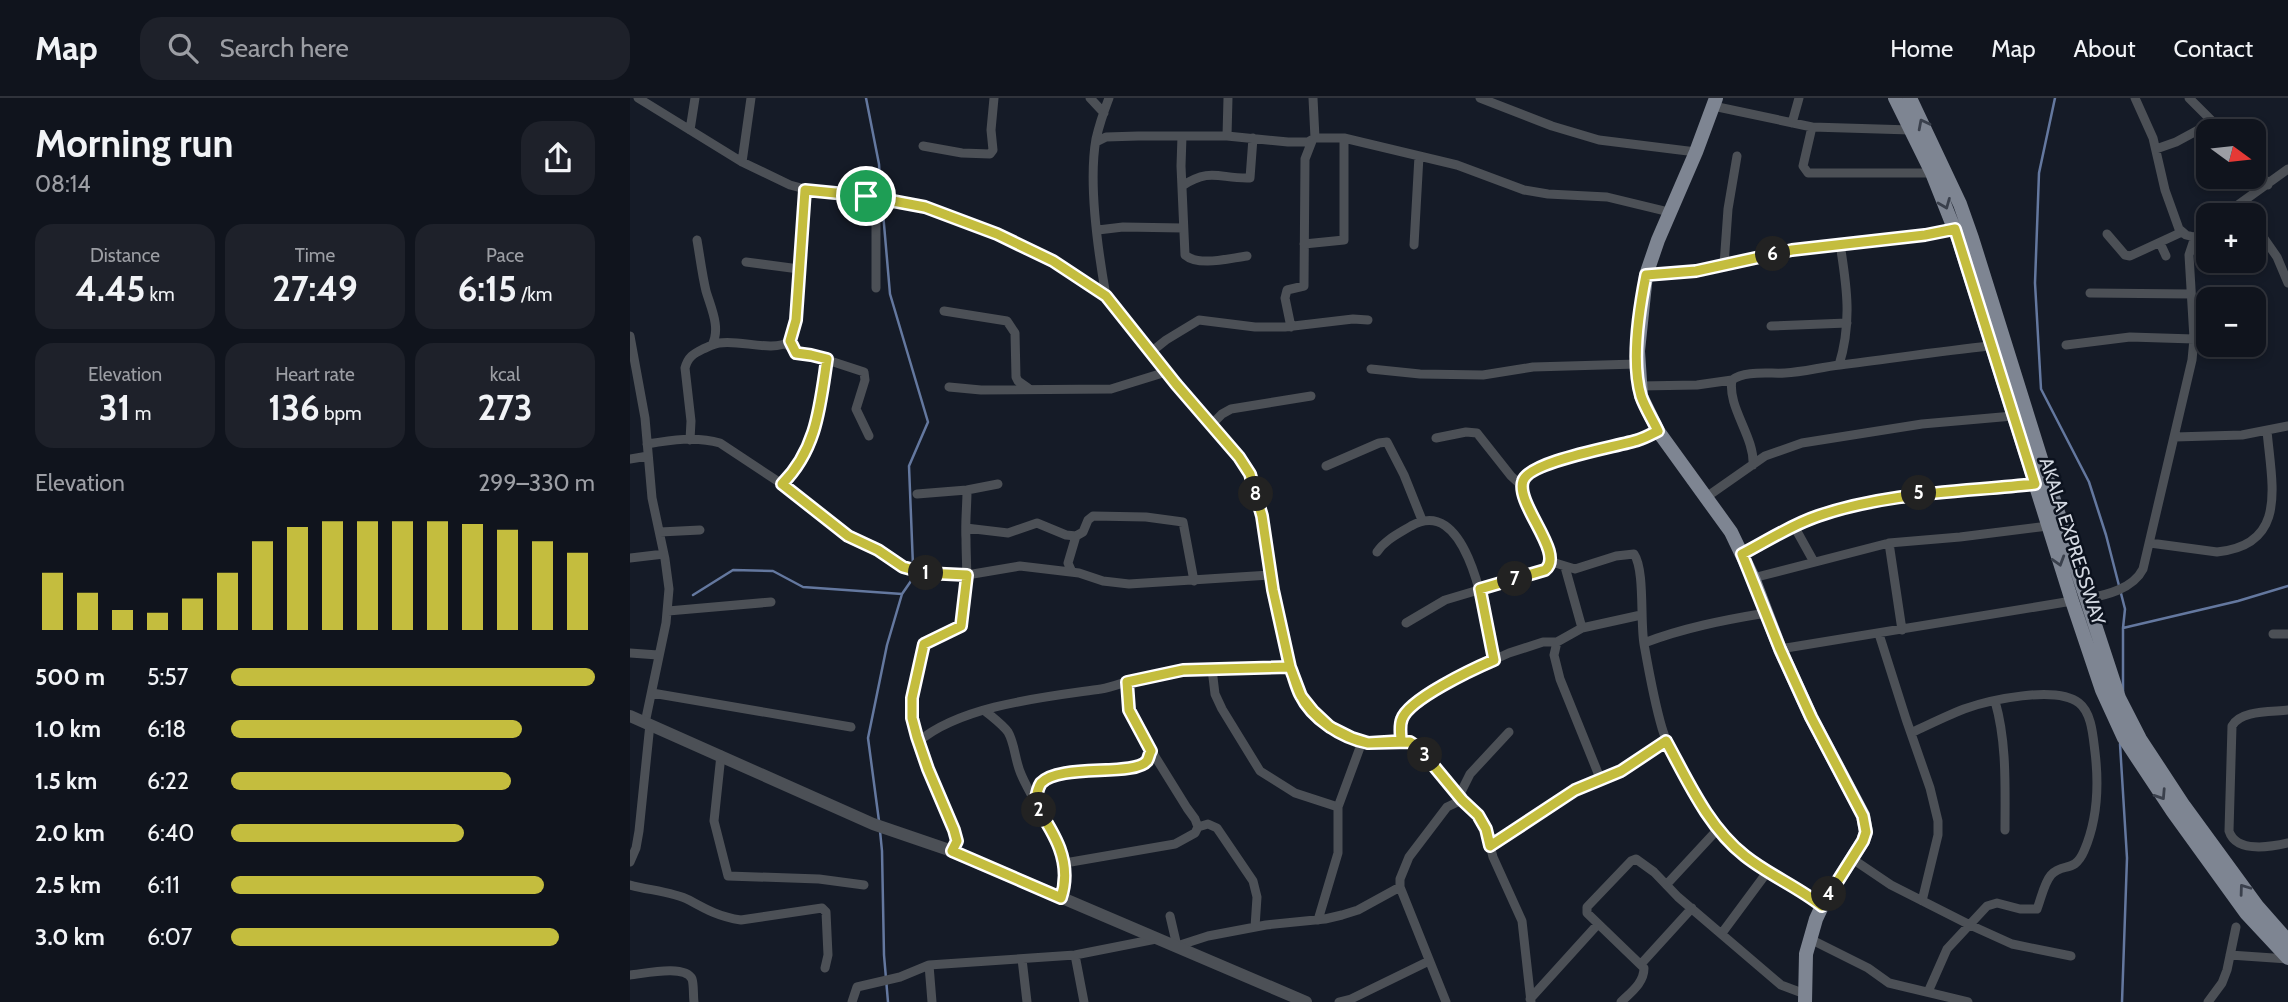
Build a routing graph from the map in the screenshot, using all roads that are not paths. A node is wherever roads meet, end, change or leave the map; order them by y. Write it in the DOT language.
graph roads {
  1 [pos="638,98"];
  2 [pos="695,98"];
  3 [pos="751,98"];
  4 [pos="994,98"];
  5 [pos="1090,98"];
  6 [pos="1109,98"];
  7 [pos="1228,98"];
  8 [pos="1313,98"];
  9 [pos="1480,98"];
  10 [pos="1799,98"];
  11 [pos="1895,98"];
  12 [pos="1910,98"];
  13 [pos="2136,98"];
  14 [pos="2189,98"];
  15 [pos="1715,102"];
  16 [pos="1104,113"];
  17 [pos="2210,119"];
  18 [pos="1791,123"];
  19 [pos="1812,127"];
  20 [pos="690,130"];
  21 [pos="1912,130"];
  22 [pos="2196,131"];
  23 [pos="1182,136"];
  24 [pos="1227,136"];
  25 [pos="1100,137"];
  26 [pos="1252,138"];
  27 [pos="1344,138"];
  28 [pos="1313,139"];
  29 [pos="923,146"];
  30 [pos="2156,149"];
  31 [pos="1696,152"];
  32 [pos="1419,156"];
  33 [pos="1737,156"];
  34 [pos="742,162"];
  35 [pos="2288,169"];
  36 [pos="1932,173"];
  37 [pos="2266,182"];
  38 [pos="2268,185"];
  39 [pos="1182,186"];
  40 [pos="805,190"];
  41 [pos="871,197"];
  42 [pos="2241,203"];
  43 [pos="1669,212"];
  44 [pos="1183,228"];
  45 [pos="1955,229"];
  46 [pos="1098,230"];
  47 [pos="2182,232"];
  48 [pos="2107,234"];
  49 [pos="2194,237"];
  50 [pos="697,240"];
  51 [pos="2266,240"];
  52 [pos="1840,243"];
  53 [pos="2160,243"];
  54 [pos="1304,244"];
  55 [pos="1414,245"];
  56 [pos="1247,256"];
  57 [pos="2166,256"];
  58 [pos="746,262"];
  59 [pos="1724,265"];
  60 [pos="2285,266"];
  61 [pos="799,269"];
  62 [pos="1646,275"];
  63 [pos="2288,283"];
  64 [pos="876,288"];
  65 [pos="2090,293"];
  66 [pos="2191,294"];
  67 [pos="1106,296"];
  68 [pos="944,312"];
  69 [pos="1368,320"];
  70 [pos="1847,323"];
  71 [pos="1771,326"];
  72 [pos="1291,327"];
  73 [pos="630,336"];
  74 [pos="2194,339"];
  75 [pos="717,342"];
  76 [pos="789,344"];
  77 [pos="2066,345"];
  78 [pos="1991,346"];
  79 [pos="1152,352"];
  80 [pos="827,359"];
  81 [pos="1637,364"];
  82 [pos="1839,365"];
  83 [pos="1371,369"];
  84 [pos="1166,372"];
  85 [pos="1732,380"];
  86 [pos="1640,386"];
  87 [pos="949,387"];
  88 [pos="1030,389"];
  89 [pos="641,390"];
  90 [pos="630,392"];
  91 [pos="1311,396"];
  92 [pos="2013,416"];
  93 [pos="1212,424"];
  94 [pos="2288,426"];
  95 [pos="1658,431"];
  96 [pos="2267,431"];
  97 [pos="869,436"];
  98 [pos="2175,437"];
  99 [pos="1436,438"];
  100 [pos="690,439"];
  101 [pos="647,444"];
  102 [pos="648,456"];
  103 [pos="630,459"];
  104 [pos="1754,465"];
  105 [pos="1326,466"];
  106 [pos="782,484"];
  107 [pos="998,484"];
  108 [pos="2035,484"];
  109 [pos="1522,485"];
  110 [pos="967,490"];
  111 [pos="917,494"];
  112 [pos="1705,498"];
  113 [pos="2046,499"];
  114 [pos="1422,520"];
  115 [pos="1794,526"];
  116 [pos="2048,526"];
  117 [pos="966,528"];
  118 [pos="700,530"];
  119 [pos="660,532"];
  120 [pos="1076,536"];
  121 [pos="1889,543"];
  122 [pos="2150,543"];
  123 [pos="1377,552"];
  124 [pos="664,554"];
  125 [pos="1742,554"];
  126 [pos="630,558"];
  127 [pos="1552,562"];
  128 [pos="1814,562"];
  129 [pos="1565,567"];
  130 [pos="1072,572"];
  131 [pos="967,575"];
  132 [pos="1270,575"];
  133 [pos="1753,578"];
  134 [pos="1194,581"];
  135 [pos="1480,589"];
  136 [pos="2079,600"];
  137 [pos="771,602"];
  138 [pos="668,611"];
  139 [pos="1766,613"];
  140 [pos="1641,615"];
  141 [pos="1406,623"];
  142 [pos="1582,628"];
  143 [pos="1902,630"];
  144 [pos="1879,634"];
  145 [pos="2273,634"];
  146 [pos="2288,634"];
  147 [pos="1557,642"];
  148 [pos="1644,643"];
  149 [pos="1780,649"];
  150 [pos="630,653"];
  151 [pos="658,655"];
  152 [pos="1494,660"];
  153 [pos="1290,667"];
  154 [pos="1212,670"];
  155 [pos="1127,682"];
  156 [pos="652,693"];
  157 [pos="1995,701"];
  158 [pos="984,710"];
  159 [pos="2288,710"];
  160 [pos="630,716"];
  161 [pos="2122,717"];
  162 [pos="648,724"];
  163 [pos="851,727"];
  164 [pos="1509,732"];
  165 [pos="1911,733"];
  166 [pos="1401,741"];
  167 [pos="1666,741"];
  168 [pos="918,742"];
  169 [pos="1362,742"];
  170 [pos="1151,751"];
  171 [pos="721,755"];
  172 [pos="1600,778"];
  173 [pos="1461,798"];
  174 [pos="1035,804"];
  175 [pos="1338,807"];
  176 [pos="1198,827"];
  177 [pos="1718,829"];
  178 [pos="2005,830"];
  179 [pos="2288,843"];
  180 [pos="1490,846"];
  181 [pos="952,851"];
  182 [pos="1851,859"];
  183 [pos="630,862"];
  184 [pos="1065,863"];
  185 [pos="1768,871"];
  186 [pos="1667,884"];
  187 [pos="630,885"];
  188 [pos="864,885"];
  189 [pos="1400,887"];
  190 [pos="1061,898"];
  191 [pos="1922,901"];
  192 [pos="1822,906"];
  193 [pos="1692,908"];
  194 [pos="1170,916"];
  195 [pos="1318,920"];
  196 [pos="1598,924"];
  197 [pos="1970,925"];
  198 [pos="1255,927"];
  199 [pos="2236,927"];
  200 [pos="1722,933"];
  201 [pos="1160,938"];
  202 [pos="1810,939"];
  203 [pos="2288,941"];
  204 [pos="1177,946"];
  205 [pos="1075,955"];
  206 [pos="2071,956"];
  207 [pos="2230,956"];
  208 [pos="2288,958"];
  209 [pos="1021,959"];
  210 [pos="1429,961"];
  211 [pos="1641,964"];
  212 [pos="929,965"];
  213 [pos="825,968"];
  214 [pos="630,975"];
  215 [pos="1933,996"];
  216 [pos="1805,998"];
  217 [pos="1531,1000"];
  218 [pos="694,1002"];
  219 [pos="852,1002"];
  220 [pos="932,1002"];
  221 [pos="1027,1002"];
  222 [pos="1084,1002"];
  223 [pos="1306,1002"];
  224 [pos="1339,1002"];
  225 [pos="1446,1002"];
  226 [pos="1621,1002"];
  227 [pos="1968,1002"];
  228 [pos="2208,1002"];
  1 -- 20 [label="street"];
  2 -- 20 [label="street"];
  3 -- 34 [label="street"];
  4 -- 29 [label="street"];
  5 -- 16 [label="street"];
  6 -- 16 [label="street"];
  7 -- 24 [label="street"];
  8 -- 28 [label="street"];
  9 -- 31 [label="street"];
  10 -- 18 [label="street"];
  11 -- 21 [label="main road, AKALA EXPRESSWAY"];
  113 -- 12 [label="main road, AKALA EXPRESSWAY, one-way"];
  13 -- 30 [label="street"];
  14 -- 17 [label="street"];
  15 -- 18 [label="street"];
  15 -- 31 [label="main road"];
  16 -- 25 [label="street"];
  18 -- 19 [label="street"];
  19 -- 21 [label="street"];
  19 -- 36 [label="street"];
  20 -- 34 [label="street"];
  21 -- 36 [label="main road, AKALA EXPRESSWAY"];
  22 -- 30 [label="street"];
  23 -- 24 [label="street"];
  23 -- 25 [label="street"];
  23 -- 39 [label="street"];
  24 -- 26 [label="street"];
  25 -- 46 [label="street"];
  26 -- 28 [label="street"];
  26 -- 39 [label="street"];
  27 -- 28 [label="street"];
  27 -- 32 [label="street"];
  27 -- 54 [label="street"];
  28 -- 54 [label="street"];
  30 -- 47 [label="street"];
  31 -- 43 [label="main road"];
  32 -- 43 [label="street"];
  32 -- 55 [label="street"];
  33 -- 59 [label="street"];
  34 -- 40 [label="street"];
  35 -- 38 [label="street"];
  36 -- 45 [label="main road, AKALA EXPRESSWAY, one-way"];
  37 -- 38 [label="street"];
  38 -- 42 [label="street"];
  39 -- 44 [label="street"];
  40 -- 41 [label="street"];
  40 -- 61 [label="street"];
  41 -- 64 [label="street"];
  41 -- 67 [label="street"];
  43 -- 62 [label="main road"];
  44 -- 46 [label="street"];
  44 -- 56 [label="street"];
  45 -- 52 [label="street"];
  45 -- 78 [label="main road, AKALA EXPRESSWAY"];
  46 -- 67 [label="street"];
  47 -- 49 [label="street"];
  47 -- 53 [label="street"];
  48 -- 53 [label="street"];
  49 -- 66 [label="street"];
  50 -- 75 [label="street"];
  51 -- 60 [label="street"];
  52 -- 59 [label="street"];
  52 -- 70 [label="street"];
  53 -- 57 [label="street"];
  54 -- 72 [label="street"];
  58 -- 61 [label="street"];
  59 -- 62 [label="street"];
  60 -- 63 [label="street"];
  61 -- 76 [label="street"];
  62 -- 81 [label="main road"];
  65 -- 66 [label="street"];
  66 -- 74 [label="street"];
  67 -- 79 [label="street"];
  68 -- 88 [label="street"];
  69 -- 72 [label="street"];
  70 -- 71 [label="street"];
  70 -- 82 [label="street"];
  72 -- 79 [label="street"];
  73 -- 89 [label="street"];
  74 -- 77 [label="street"];
  74 -- 98 [label="street"];
  75 -- 76 [label="street"];
  75 -- 100 [label="street"];
  76 -- 80 [label="street"];
  78 -- 82 [label="street"];
  78 -- 92 [label="main road, AKALA EXPRESSWAY"];
  79 -- 84 [label="street"];
  80 -- 97 [label="street"];
  80 -- 106 [label="street"];
  81 -- 83 [label="street"];
  81 -- 86 [label="main road"];
  82 -- 85 [label="street"];
  84 -- 88 [label="street"];
  84 -- 93 [label="street"];
  85 -- 86 [label="street"];
  85 -- 104 [label="street"];
  86 -- 95 [label="main road"];
  87 -- 88 [label="street"];
  89 -- 90 [label="street"];
  89 -- 101 [label="street"];
  91 -- 93 [label="street"];
  92 -- 104 [label="street"];
  92 -- 108 [label="main road, AKALA EXPRESSWAY"];
  93 -- 132 [label="street"];
  94 -- 96 [label="street"];
  95 -- 109 [label="street"];
  95 -- 112 [label="main road"];
  96 -- 98 [label="street"];
  96 -- 122 [label="street"];
  98 -- 122 [label="street"];
  99 -- 109 [label="street"];
  100 -- 101 [label="street"];
  100 -- 106 [label="street"];
  101 -- 102 [label="street"];
  102 -- 103 [label="street"];
  102 -- 119 [label="street"];
  104 -- 112 [label="street"];
  105 -- 114 [label="street"];
  106 -- 131 [label="street"];
  107 -- 110 [label="street"];
  108 -- 113 [label="main road, AKALA EXPRESSWAY"];
  108 -- 115 [label="street"];
  109 -- 127 [label="street"];
  110 -- 111 [label="street"];
  110 -- 117 [label="street"];
  112 -- 125 [label="main road"];
  113 -- 116 [label="main road, AKALA EXPRESSWAY"];
  113 -- 136 [label="main road, AKALA EXPRESSWAY"];
  114 -- 123 [label="street"];
  114 -- 135 [label="street"];
  115 -- 125 [label="street"];
  115 -- 128 [label="street"];
  116 -- 121 [label="street"];
  116 -- 136 [label="main road, AKALA EXPRESSWAY, one-way"];
  117 -- 120 [label="street"];
  117 -- 131 [label="street"];
  118 -- 119 [label="street"];
  119 -- 124 [label="street"];
  120 -- 130 [label="street"];
  120 -- 134 [label="street"];
  121 -- 128 [label="street"];
  121 -- 143 [label="street"];
  122 -- 136 [label="street"];
  124 -- 126 [label="street"];
  124 -- 138 [label="street"];
  125 -- 133 [label="main road"];
  127 -- 129 [label="street"];
  127 -- 135 [label="street"];
  128 -- 133 [label="street"];
  129 -- 140 [label="street"];
  129 -- 142 [label="street"];
  130 -- 131 [label="street"];
  130 -- 134 [label="street"];
  131 -- 168 [label="street"];
  132 -- 134 [label="street"];
  132 -- 153 [label="street"];
  133 -- 139 [label="main road"];
  135 -- 141 [label="street"];
  135 -- 152 [label="street"];
  136 -- 143 [label="street"];
  136 -- 161 [label="main road, AKALA EXPRESSWAY"];
  137 -- 138 [label="street"];
  138 -- 151 [label="street"];
  139 -- 148 [label="street"];
  139 -- 149 [label="main road"];
  140 -- 142 [label="street"];
  140 -- 148 [label="street"];
  142 -- 147 [label="street"];
  143 -- 144 [label="street"];
  144 -- 149 [label="street"];
  144 -- 165 [label="street"];
  145 -- 146 [label="street"];
  147 -- 152 [label="street"];
  147 -- 172 [label="street"];
  148 -- 167 [label="street"];
  149 -- 182 [label="main road"];
  150 -- 151 [label="street"];
  151 -- 156 [label="street"];
  152 -- 166 [label="street"];
  153 -- 154 [label="street"];
  153 -- 169 [label="street"];
  154 -- 155 [label="street"];
  154 -- 175 [label="street"];
  155 -- 158 [label="street"];
  155 -- 170 [label="street"];
  156 -- 162 [label="street"];
  156 -- 163 [label="street"];
  157 -- 165 [label="street"];
  157 -- 178 [label="street"];
  157 -- 197 [label="street"];
  158 -- 168 [label="street"];
  158 -- 174 [label="street"];
  159 -- 179 [label="street"];
  160 -- 162 [label="street"];
  203 -- 161 [label="main road, AKALA EXPRESSWAY, one-way"];
  161 -- 208 [label="main road, AKALA EXPRESSWAY, one-way"];
  162 -- 171 [label="street"];
  162 -- 183 [label="street"];
  164 -- 173 [label="street"];
  165 -- 191 [label="street"];
  166 -- 169 [label="street"];
  166 -- 173 [label="street"];
  167 -- 172 [label="street"];
  167 -- 177 [label="street"];
  168 -- 181 [label="street"];
  169 -- 175 [label="street"];
  170 -- 174 [label="street"];
  170 -- 176 [label="street"];
  171 -- 181 [label="street"];
  171 -- 188 [label="street"];
  172 -- 180 [label="street"];
  173 -- 180 [label="street"];
  173 -- 189 [label="street"];
  174 -- 184 [label="street"];
  175 -- 195 [label="street"];
  176 -- 184 [label="street"];
  176 -- 198 [label="street"];
  177 -- 185 [label="street"];
  177 -- 186 [label="street"];
  180 -- 217 [label="street"];
  181 -- 190 [label="street"];
  182 -- 191 [label="street"];
  182 -- 192 [label="main road"];
  184 -- 190 [label="street"];
  185 -- 192 [label="street"];
  185 -- 200 [label="street"];
  186 -- 193 [label="street"];
  186 -- 196 [label="street"];
  187 -- 213 [label="street"];
  189 -- 195 [label="street"];
  189 -- 210 [label="street"];
  190 -- 201 [label="street"];
  191 -- 197 [label="street"];
  192 -- 202 [label="main road"];
  193 -- 200 [label="street"];
  193 -- 211 [label="street"];
  194 -- 204 [label="street"];
  195 -- 198 [label="street"];
  196 -- 211 [label="street"];
  196 -- 217 [label="street"];
  197 -- 206 [label="street"];
  197 -- 215 [label="street"];
  198 -- 204 [label="street"];
  199 -- 207 [label="street"];
  200 -- 216 [label="street"];
  201 -- 204 [label="street"];
  201 -- 205 [label="street"];
  202 -- 215 [label="street"];
  202 -- 216 [label="main road"];
  204 -- 223 [label="street"];
  205 -- 209 [label="street"];
  205 -- 222 [label="street"];
  207 -- 208 [label="street"];
  207 -- 228 [label="street"];
  209 -- 212 [label="street"];
  209 -- 221 [label="street"];
  210 -- 224 [label="street"];
  210 -- 225 [label="street"];
  211 -- 226 [label="street"];
  212 -- 219 [label="street"];
  212 -- 220 [label="street"];
  214 -- 218 [label="street"];
  215 -- 227 [label="street"];
}
